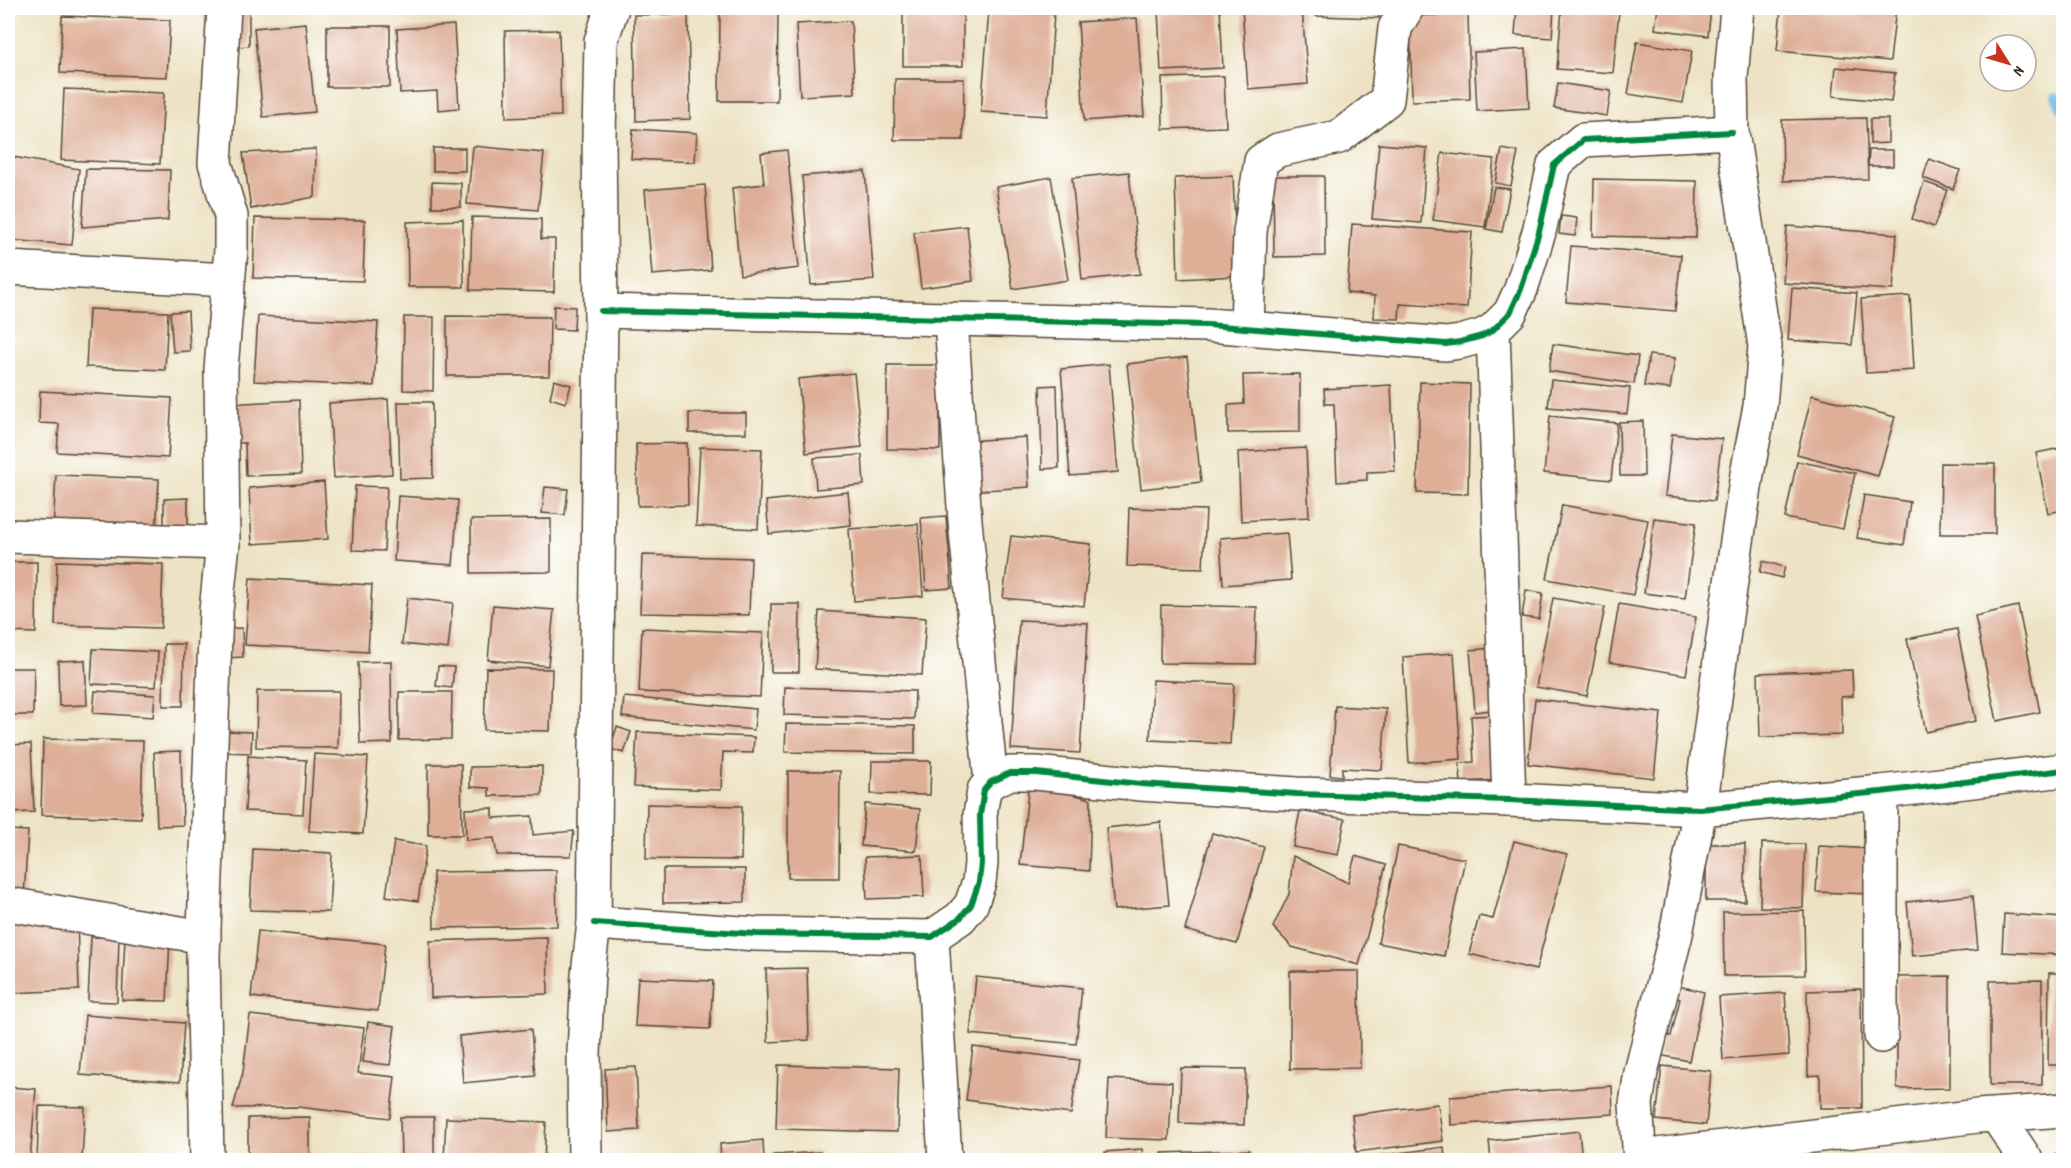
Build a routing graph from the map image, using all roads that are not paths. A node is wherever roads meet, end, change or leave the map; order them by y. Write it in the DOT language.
graph roads {
  1 [pos="224,8"];
  2 [pos="612,8"];
  3 [pos="1407,8"];
  4 [pos="1737,8"];
  5 [pos="1732,132"];
  6 [pos="8,268"];
  7 [pos="228,280"];
  8 [pos="601,311"];
  9 [pos="951,320"];
  10 [pos="1247,328"];
  11 [pos="1493,330"];
  12 [pos="8,536"];
  13 [pos="223,543"];
  14 [pos="2064,770"];
  15 [pos="991,782"];
  16 [pos="1881,792"];
  17 [pos="1509,800"];
  18 [pos="1700,809"];
  19 [pos="8,904"];
  20 [pos="594,923"];
  21 [pos="204,937"];
  22 [pos="932,937"];
  23 [pos="1881,1036"];
  24 [pos="2064,1110"];
  25 [pos="1996,1115"];
  26 [pos="1640,1159"];
  27 [pos="207,1161"];
  28 [pos="585,1161"];
  29 [pos="945,1161"];
  30 [pos="2026,1161"];
  1 -- 7 [label="street"];
  2 -- 8 [label="street"];
  3 -- 10 [label="street"];
  4 -- 5 [label="street"];
  5 -- 11 [label="street"];
  5 -- 18 [label="street"];
  6 -- 7 [label="street"];
  7 -- 13 [label="street"];
  8 -- 9 [label="street"];
  8 -- 20 [label="street"];
  9 -- 10 [label="street"];
  9 -- 15 [label="street"];
  10 -- 11 [label="street"];
  11 -- 17 [label="street"];
  12 -- 13 [label="street"];
  13 -- 21 [label="street"];
  14 -- 16 [label="street"];
  15 -- 17 [label="street"];
  15 -- 22 [label="street"];
  16 -- 18 [label="street"];
  16 -- 23 [label="street"];
  17 -- 18 [label="street"];
  18 -- 26 [label="street"];
  19 -- 21 [label="street"];
  20 -- 22 [label="street"];
  20 -- 28 [label="street"];
  21 -- 27 [label="street"];
  22 -- 29 [label="street"];
  24 -- 25 [label="street"];
  25 -- 26 [label="street"];
  25 -- 30 [label="street"];
}
